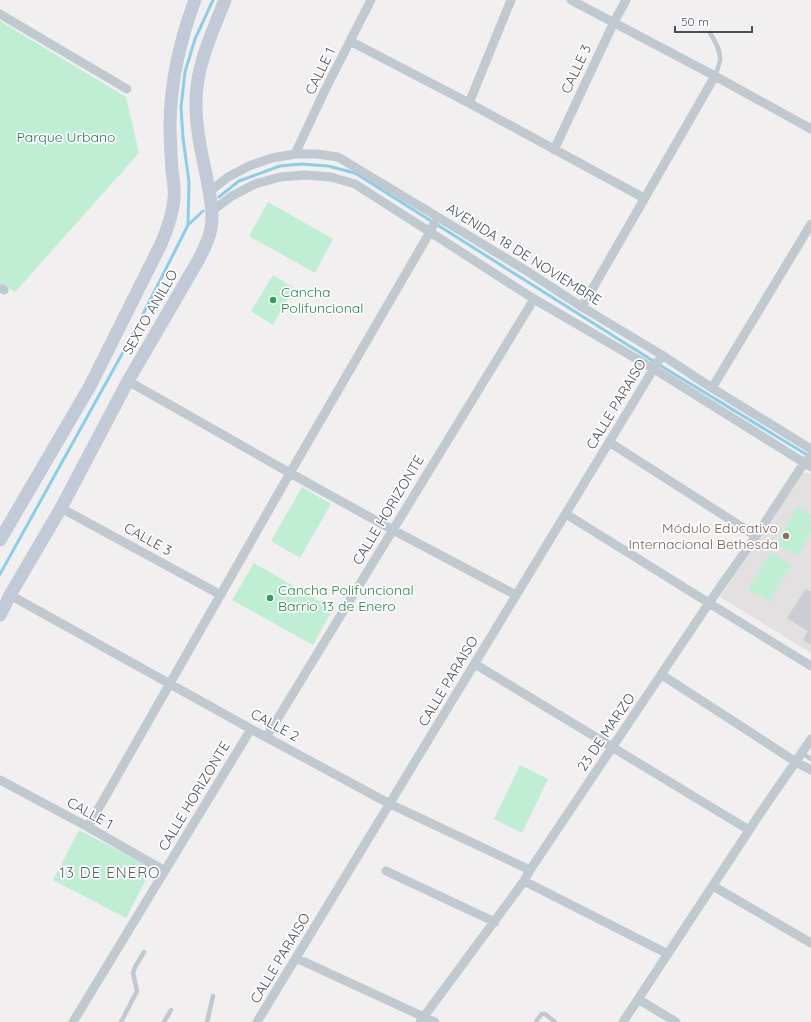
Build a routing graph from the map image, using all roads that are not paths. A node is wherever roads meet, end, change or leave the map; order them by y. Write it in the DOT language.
graph roads {
  1 [pos="195,0"];
  2 [pos="225,0"];
  3 [pos="371,0"];
  4 [pos="511,0"];
  5 [pos="572,0"];
  6 [pos="626,0"];
  7 [pos="0,14"];
  8 [pos="614,22"];
  9 [pos="710,33"];
  10 [pos="350,41"];
  11 [pos="716,76"];
  12 [pos="127,89"];
  13 [pos="469,103"];
  14 [pos="811,129"];
  15 [pos="554,150"];
  16 [pos="295,154"];
  17 [pos="209,192"];
  18 [pos="644,198"];
  19 [pos="212,211"];
  20 [pos="811,224"];
  21 [pos="434,225"];
  22 [pos="534,299"];
  23 [pos="582,306"];
  24 [pos="658,362"];
  25 [pos="128,381"];
  26 [pos="712,388"];
  27 [pos="609,442"];
  28 [pos="811,449"];
  29 [pos="809,461"];
  30 [pos="290,473"];
  31 [pos="61,508"];
  32 [pos="566,514"];
  33 [pos="393,530"];
  34 [pos="756,536"];
  35 [pos="0,540"];
  36 [pos="10,595"];
  37 [pos="221,595"];
  38 [pos="516,595"];
  39 [pos="708,603"];
  40 [pos="0,615"];
  41 [pos="474,664"];
  42 [pos="811,666"];
  43 [pos="662,675"];
  44 [pos="170,684"];
  45 [pos="251,729"];
  46 [pos="267,736"];
  47 [pos="811,739"];
  48 [pos="613,748"];
  49 [pos="802,753"];
  50 [pos="811,759"];
  51 [pos="796,762"];
  52 [pos="811,770"];
  53 [pos="0,780"];
  54 [pos="390,804"];
  55 [pos="88,827"];
  56 [pos="749,830"];
  57 [pos="530,870"];
  58 [pos="165,871"];
  59 [pos="386,871"];
  60 [pos="524,881"];
  61 [pos="713,886"];
  62 [pos="495,922"];
  63 [pos="811,943"];
  64 [pos="144,952"];
  65 [pos="668,954"];
  66 [pos="296,958"];
  67 [pos="213,996"];
  68 [pos="638,999"];
  69 [pos="170,1010"];
  70 [pos="422,1019"];
  71 [pos="73,1022"];
  72 [pos="121,1022"];
  73 [pos="164,1022"];
  74 [pos="207,1022"];
  75 [pos="257,1022"];
  76 [pos="435,1022"];
  77 [pos="536,1022"];
  78 [pos="555,1022"];
  79 [pos="623,1022"];
  80 [pos="676,1022"];
  1 -- 35 [label="main road, SEXTO ANILLO"];
  2 -- 17 [label="main road, SEXTO ANILLO"];
  3 -- 10 [label="street, CALLE 1"];
  4 -- 13 [label="street"];
  5 -- 8 [label="street"];
  6 -- 8 [label="street, CALLE 3"];
  7 -- 12 [label="street"];
  8 -- 11 [label="street"];
  8 -- 15 [label="street, CALLE 3"];
  9 -- 11 [label="lane"];
  10 -- 13 [label="street"];
  10 -- 16 [label="street, CALLE 1"];
  11 -- 14 [label="street"];
  11 -- 18 [label="street"];
  13 -- 15 [label="street"];
  15 -- 18 [label="street"];
  16 -- 17 [label="street, AVENIDA 18 DE NOVIEMBRE"];
  16 -- 21 [label="street, AVENIDA 18 DE NOVIEMBRE"];
  17 -- 19 [label="main road, SEXTO ANILLO"];
  18 -- 23 [label="street"];
  19 -- 21 [label="street, AVENIDA 18 DE NOVIEMBRE"];
  19 -- 25 [label="main road, SEXTO ANILLO"];
  20 -- 26 [label="street"];
  21 -- 22 [label="street, AVENIDA 18 DE NOVIEMBRE"];
  21 -- 23 [label="street, AVENIDA 18 DE NOVIEMBRE"];
  21 -- 30 [label="street"];
  22 -- 24 [label="street, AVENIDA 18 DE NOVIEMBRE"];
  22 -- 33 [label="street, CALLE HORIZONTE"];
  23 -- 24 [label="street, AVENIDA 18 DE NOVIEMBRE"];
  24 -- 26 [label="street, AVENIDA 18 DE NOVIEMBRE"];
  24 -- 27 [label="street, CALLE PARAISO"];
  24 -- 29 [label="street, AVENIDA 18 DE NOVIEMBRE"];
  25 -- 30 [label="street"];
  25 -- 31 [label="main road, SEXTO ANILLO"];
  26 -- 28 [label="street, AVENIDA 18 DE NOVIEMBRE"];
  27 -- 32 [label="street, CALLE PARAISO"];
  27 -- 34 [label="street"];
  29 -- 34 [label="street, 23 DE MARZO"];
  30 -- 33 [label="street"];
  30 -- 37 [label="street"];
  31 -- 36 [label="main road, SEXTO ANILLO"];
  31 -- 37 [label="street, CALLE 3"];
  32 -- 38 [label="street, CALLE PARAISO"];
  32 -- 39 [label="street"];
  33 -- 38 [label="street"];
  33 -- 46 [label="street, CALLE HORIZONTE"];
  34 -- 39 [label="street, 23 DE MARZO"];
  36 -- 40 [label="main road, SEXTO ANILLO"];
  36 -- 44 [label="street, CALLE 2"];
  37 -- 44 [label="street"];
  38 -- 41 [label="street, CALLE PARAISO"];
  39 -- 42 [label="street"];
  39 -- 43 [label="street, 23 DE MARZO"];
  41 -- 48 [label="street"];
  41 -- 54 [label="street, CALLE PARAISO"];
  43 -- 48 [label="street, 23 DE MARZO"];
  43 -- 51 [label="street"];
  44 -- 45 [label="street, CALLE 2"];
  44 -- 55 [label="street"];
  45 -- 46 [label="street, CALLE 2"];
  45 -- 58 [label="street, CALLE HORIZONTE"];
  46 -- 54 [label="street, CALLE 2"];
  47 -- 49 [label="street"];
  48 -- 56 [label="street"];
  48 -- 57 [label="street, 23 DE MARZO"];
  49 -- 50 [label="lane"];
  49 -- 51 [label="street"];
  51 -- 52 [label="street"];
  51 -- 56 [label="street"];
  53 -- 55 [label="street, CALLE 1"];
  54 -- 57 [label="street, CALLE 2"];
  54 -- 66 [label="street, CALLE PARAISO"];
  55 -- 58 [label="street, CALLE 1"];
  56 -- 61 [label="street"];
  57 -- 60 [label="street, 23 DE MARZO"];
  58 -- 71 [label="street, CALLE HORIZONTE"];
  59 -- 62 [label="street"];
  60 -- 62 [label="street, 23 DE MARZO"];
  60 -- 65 [label="street"];
  61 -- 63 [label="street"];
  61 -- 65 [label="street"];
  62 -- 70 [label="street, 23 DE MARZO"];
  64 -- 72 [label="lane"];
  65 -- 68 [label="street"];
  66 -- 70 [label="street"];
  66 -- 75 [label="street, CALLE PARAISO"];
  67 -- 74 [label="lane"];
  68 -- 79 [label="street"];
  68 -- 80 [label="street"];
  69 -- 73 [label="lane"];
  70 -- 76 [label="street"];
  77 -- 78 [label="lane"];
}
